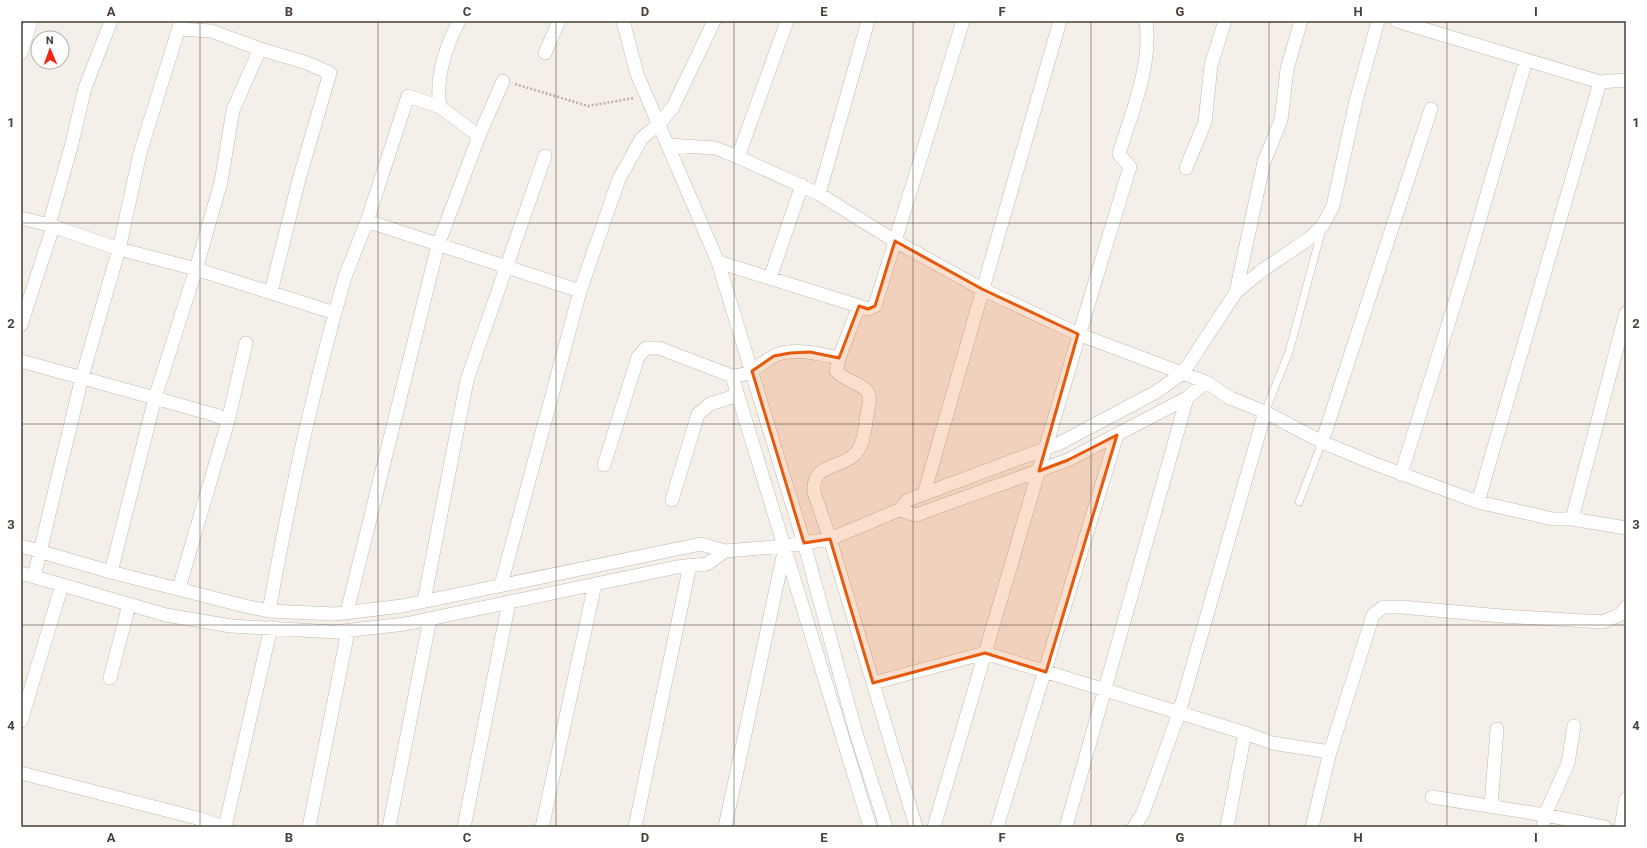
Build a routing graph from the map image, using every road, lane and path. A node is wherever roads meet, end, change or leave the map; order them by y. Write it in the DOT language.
graph roads {
  1 [pos="31,21"];
  2 [pos="111,21"];
  3 [pos="459,21"];
  4 [pos="559,21"];
  5 [pos="623,21"];
  6 [pos="714,21"];
  7 [pos="787,21"];
  8 [pos="868,21"];
  9 [pos="963,21"];
  10 [pos="1060,21"];
  11 [pos="1146,21"];
  12 [pos="1225,21"];
  13 [pos="1301,21"];
  14 [pos="1378,21"];
  15 [pos="1397,21"];
  16 [pos="180,25"];
  17 [pos="260,49"];
  18 [pos="21,53"];
  19 [pos="545,53"];
  20 [pos="1526,60"];
  21 [pos="1626,80"];
  22 [pos="503,81"];
  23 [pos="1600,82"];
  24 [pos="646,95"];
  25 [pos="440,107"];
  26 [pos="1431,109"];
  27 [pos="658,125"];
  28 [pos="479,136"];
  29 [pos="668,145"];
  30 [pos="545,156"];
  31 [pos="738,157"];
  32 [pos="1186,168"];
  33 [pos="802,185"];
  34 [pos="819,194"];
  35 [pos="21,218"];
  36 [pos="367,221"];
  37 [pos="1323,225"];
  38 [pos="51,228"];
  39 [pos="895,241"];
  40 [pos="438,245"];
  41 [pos="119,248"];
  42 [pos="718,262"];
  43 [pos="507,266"];
  44 [pos="196,269"];
  45 [pos="770,278"];
  46 [pos="982,289"];
  47 [pos="580,291"];
  48 [pos="271,292"];
  49 [pos="1236,292"];
  50 [pos="859,306"];
  51 [pos="335,313"];
  52 [pos="1626,313"];
  53 [pos="21,325"];
  54 [pos="1078,334"];
  55 [pos="246,342"];
  56 [pos="838,358"];
  57 [pos="21,362"];
  58 [pos="752,371"];
  59 [pos="1183,373"];
  60 [pos="732,376"];
  61 [pos="82,377"];
  62 [pos="1206,382"];
  63 [pos="738,395"];
  64 [pos="155,398"];
  65 [pos="1187,398"];
  66 [pos="1265,412"];
  67 [pos="228,421"];
  68 [pos="1117,434"];
  69 [pos="1322,442"];
  70 [pos="1047,448"];
  71 [pos="604,465"];
  72 [pos="1039,471"];
  73 [pos="1401,474"];
  74 [pos="924,494"];
  75 [pos="672,500"];
  76 [pos="1299,502"];
  77 [pos="1478,502"];
  78 [pos="899,510"];
  79 [pos="1572,519"];
  80 [pos="1626,528"];
  81 [pos="830,539"];
  82 [pos="804,543"];
  83 [pos="21,546"];
  84 [pos="785,546"];
  85 [pos="725,551"];
  86 [pos="40,552"];
  87 [pos="690,565"];
  88 [pos="111,572"];
  89 [pos="27,575"];
  90 [pos="596,584"];
  91 [pos="62,585"];
  92 [pos="501,585"];
  93 [pos="179,588"];
  94 [pos="424,601"];
  95 [pos="509,602"];
  96 [pos="128,604"];
  97 [pos="1626,607"];
  98 [pos="269,610"];
  99 [pos="347,612"];
  100 [pos="430,619"];
  101 [pos="271,627"];
  102 [pos="348,631"];
  103 [pos="985,653"];
  104 [pos="1046,672"];
  105 [pos="110,678"];
  106 [pos="873,683"];
  107 [pos="1104,690"];
  108 [pos="1179,712"];
  109 [pos="21,721"];
  110 [pos="1574,726"];
  111 [pos="1497,729"];
  112 [pos="1245,733"];
  113 [pos="1330,752"];
  114 [pos="21,773"];
  115 [pos="1432,797"];
  116 [pos="1626,799"];
  117 [pos="1491,806"];
  118 [pos="1544,821"];
  119 [pos="219,827"];
  120 [pos="225,827"];
  121 [pos="308,827"];
  122 [pos="389,827"];
  123 [pos="464,827"];
  124 [pos="542,827"];
  125 [pos="635,827"];
  126 [pos="725,827"];
  127 [pos="870,827"];
  128 [pos="886,827"];
  129 [pos="916,827"];
  130 [pos="934,827"];
  131 [pos="997,827"];
  132 [pos="1066,827"];
  133 [pos="1134,827"];
  134 [pos="1227,827"];
  135 [pos="1312,827"];
  136 [pos="1605,827"];
  137 [pos="1622,827"];
  1 -- 18 [label="street"];
  2 -- 38 [label="street"];
  3 -- 25 [label="street"];
  4 -- 19 [label="street"];
  5 -- 24 [label="street"];
  6 -- 27 [label="street"];
  7 -- 31 [label="street"];
  8 -- 34 [label="street"];
  9 -- 39 [label="street"];
  10 -- 46 [label="street"];
  11 -- 54 [label="street"];
  12 -- 32 [label="street"];
  13 -- 49 [label="street"];
  14 -- 37 [label="street"];
  15 -- 20 [label="street"];
  16 -- 17 [label="street"];
  16 -- 41 [label="street"];
  17 -- 44 [label="street"];
  17 -- 48 [label="street"];
  20 -- 23 [label="street"];
  20 -- 73 [label="street"];
  21 -- 23 [label="street"];
  22 -- 24 [label="path"];
  22 -- 28 [label="street"];
  23 -- 77 [label="street"];
  24 -- 27 [label="street"];
  25 -- 28 [label="street"];
  25 -- 36 [label="street"];
  26 -- 69 [label="street"];
  27 -- 29 [label="street"];
  27 -- 47 [label="street"];
  28 -- 40 [label="street"];
  29 -- 31 [label="street"];
  29 -- 42 [label="street"];
  30 -- 43 [label="street"];
  31 -- 33 [label="street"];
  33 -- 34 [label="street"];
  33 -- 45 [label="street"];
  34 -- 39 [label="street"];
  35 -- 38 [label="street"];
  36 -- 40 [label="street"];
  36 -- 51 [label="street"];
  37 -- 49 [label="street"];
  37 -- 66 [label="lane"];
  38 -- 41 [label="street"];
  38 -- 53 [label="street"];
  39 -- 46 [label="street"];
  39 -- 50 [label="street"];
  40 -- 43 [label="street"];
  40 -- 99 [label="street"];
  41 -- 44 [label="street"];
  41 -- 61 [label="street"];
  42 -- 45 [label="street"];
  42 -- 58 [label="street"];
  43 -- 47 [label="street"];
  43 -- 94 [label="street"];
  44 -- 48 [label="street"];
  44 -- 64 [label="street"];
  45 -- 50 [label="street"];
  46 -- 54 [label="street"];
  46 -- 74 [label="street"];
  47 -- 92 [label="street"];
  48 -- 51 [label="street"];
  49 -- 59 [label="street"];
  50 -- 56 [label="street"];
  51 -- 98 [label="street"];
  52 -- 79 [label="street"];
  54 -- 59 [label="street"];
  54 -- 70 [label="street"];
  55 -- 67 [label="street"];
  56 -- 58 [label="street"];
  56 -- 81 [label="street"];
  57 -- 61 [label="street"];
  58 -- 60 [label="street"];
  58 -- 82 [label="street"];
  59 -- 62 [label="street"];
  59 -- 70 [label="street"];
  60 -- 63 [label="street"];
  60 -- 71 [label="street"];
  61 -- 64 [label="street"];
  61 -- 86 [label="street"];
  62 -- 65 [label="street"];
  62 -- 66 [label="street"];
  63 -- 75 [label="street"];
  63 -- 84 [label="street"];
  64 -- 67 [label="street"];
  64 -- 88 [label="street"];
  65 -- 68 [label="street"];
  65 -- 107 [label="street"];
  66 -- 69 [label="street"];
  66 -- 108 [label="street"];
  67 -- 93 [label="street"];
  68 -- 72 [label="street"];
  68 -- 104 [label="street"];
  69 -- 73 [label="street"];
  69 -- 76 [label="lane"];
  70 -- 72 [label="street"];
  70 -- 74 [label="street"];
  72 -- 78 [label="street"];
  72 -- 103 [label="street"];
  73 -- 77 [label="street"];
  74 -- 78 [label="street"];
  77 -- 79 [label="street"];
  78 -- 81 [label="street"];
  79 -- 80 [label="street"];
  81 -- 82 [label="street"];
  81 -- 106 [label="street"];
  82 -- 84 [label="street"];
  82 -- 128 [label="street"];
  83 -- 86 [label="street"];
  84 -- 85 [label="street"];
  84 -- 126 [label="street"];
  84 -- 127 [label="street"];
  85 -- 87 [label="street"];
  85 -- 92 [label="street"];
  86 -- 88 [label="street"];
  86 -- 89 [label="street"];
  87 -- 90 [label="street"];
  87 -- 125 [label="street"];
  88 -- 93 [label="street"];
  89 -- 91 [label="street"];
  90 -- 95 [label="street"];
  90 -- 124 [label="street"];
  91 -- 96 [label="street"];
  91 -- 109 [label="street"];
  92 -- 94 [label="street"];
  93 -- 98 [label="street"];
  94 -- 99 [label="street"];
  95 -- 100 [label="street"];
  95 -- 123 [label="street"];
  96 -- 101 [label="street"];
  96 -- 105 [label="street"];
  97 -- 113 [label="street"];
  98 -- 99 [label="street"];
  100 -- 102 [label="street"];
  100 -- 122 [label="street"];
  101 -- 102 [label="street"];
  101 -- 120 [label="street"];
  102 -- 121 [label="street"];
  103 -- 104 [label="street"];
  103 -- 106 [label="street"];
  103 -- 130 [label="street"];
  104 -- 107 [label="street"];
  104 -- 131 [label="street"];
  106 -- 129 [label="street"];
  107 -- 108 [label="street"];
  107 -- 132 [label="street"];
  108 -- 112 [label="street"];
  108 -- 133 [label="street"];
  110 -- 118 [label="street"];
  111 -- 117 [label="street"];
  112 -- 113 [label="street"];
  112 -- 134 [label="street"];
  113 -- 135 [label="street"];
  114 -- 119 [label="street"];
  115 -- 117 [label="street"];
  116 -- 137 [label="street"];
  117 -- 118 [label="street"];
  118 -- 136 [label="street"];
}
